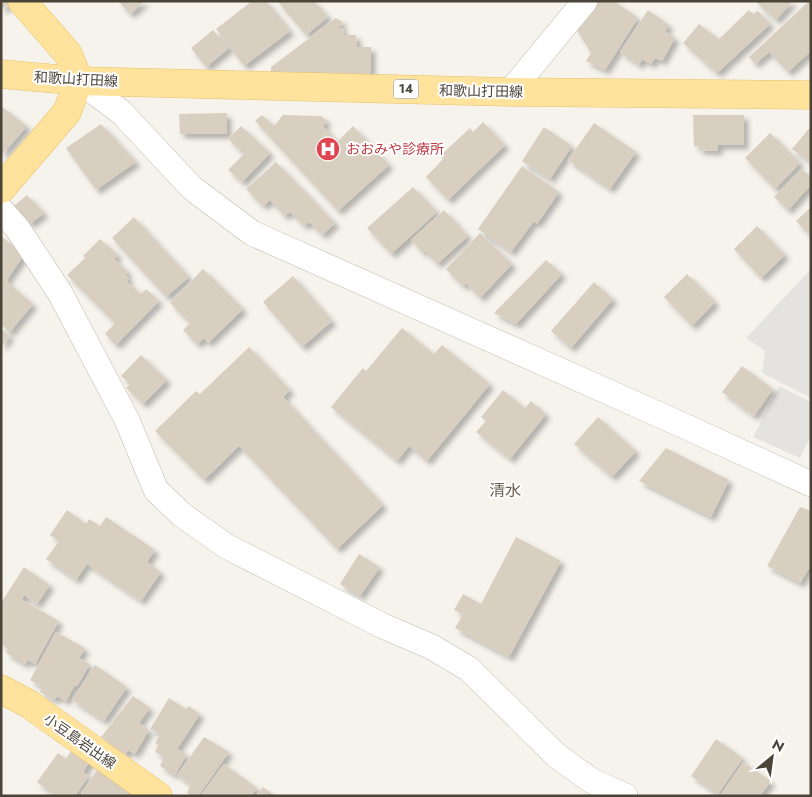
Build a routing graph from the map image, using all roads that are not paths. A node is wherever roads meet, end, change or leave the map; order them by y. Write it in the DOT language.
graph roads {
  1 [pos="22,1"];
  2 [pos="585,1"];
  3 [pos="1,74"];
  4 [pos="79,81"];
  5 [pos="510,92"];
  6 [pos="811,95"];
  7 [pos="1,189"];
  8 [pos="1,210"];
  9 [pos="811,484"];
  10 [pos="1,689"];
  11 [pos="158,796"];
  12 [pos="625,796"];
  1 -- 4 [label="main road"];
  2 -- 5 [label="street"];
  3 -- 4 [label="main road, 和歌山打田線 / 14"];
  4 -- 5 [label="main road, 和歌山打田線 / 14"];
  4 -- 7 [label="main road"];
  4 -- 9 [label="street"];
  5 -- 6 [label="main road, 和歌山打田線 / 14"];
  8 -- 12 [label="street"];
  10 -- 11 [label="main road, 小豆島岩出線"];
}
